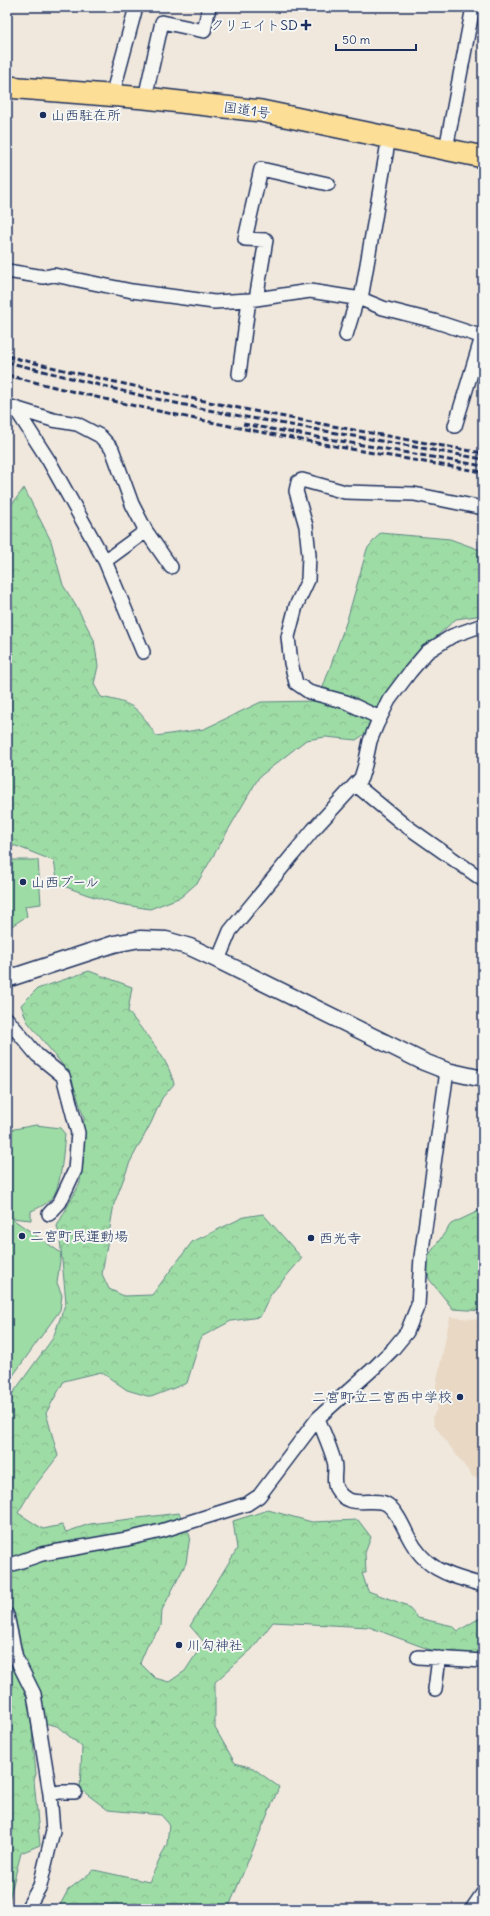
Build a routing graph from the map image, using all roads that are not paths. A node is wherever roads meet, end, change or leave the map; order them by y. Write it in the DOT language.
graph roads {
  1 [pos="136,7"];
  2 [pos="209,7"];
  3 [pos="473,7"];
  4 [pos="7,87"];
  5 [pos="112,96"];
  6 [pos="145,98"];
  7 [pos="389,137"];
  8 [pos="446,149"];
  9 [pos="483,158"];
  10 [pos="328,184"];
  11 [pos="7,271"];
  12 [pos="359,299"];
  13 [pos="253,300"];
  14 [pos="346,335"];
  15 [pos="482,337"];
  16 [pos="240,374"];
  17 [pos="11,407"];
  18 [pos="455,426"];
  19 [pos="483,508"];
  20 [pos="146,531"];
  21 [pos="105,561"];
  22 [pos="171,567"];
  23 [pos="483,625"];
  24 [pos="143,652"];
  25 [pos="380,718"];
  26 [pos="356,785"];
  27 [pos="483,880"];
  28 [pos="218,960"];
  29 [pos="7,979"];
  30 [pos="7,1019"];
  31 [pos="447,1071"];
  32 [pos="483,1079"];
  33 [pos="49,1214"];
  34 [pos="318,1418"];
  35 [pos="7,1566"];
  36 [pos="483,1585"];
  37 [pos="7,1615"];
  38 [pos="418,1657"];
  39 [pos="439,1658"];
  40 [pos="483,1661"];
  41 [pos="435,1689"];
  42 [pos="75,1792"];
  43 [pos="50,1794"];
  44 [pos="482,1895"];
  45 [pos="27,1909"];
  46 [pos="472,1909"];
  1 -- 5 [label="street"];
  2 -- 6 [label="street"];
  3 -- 8 [label="street"];
  4 -- 5 [label="highway, 国道1号"];
  5 -- 6 [label="highway, 国道1号"];
  6 -- 7 [label="highway, 国道1号"];
  7 -- 8 [label="highway, 国道1号"];
  7 -- 12 [label="street"];
  8 -- 9 [label="highway, 国道1号"];
  10 -- 13 [label="street"];
  11 -- 13 [label="street"];
  12 -- 13 [label="street"];
  12 -- 14 [label="street"];
  12 -- 15 [label="street"];
  13 -- 16 [label="street"];
  15 -- 18 [label="street"];
  17 -- 20 [label="street"];
  17 -- 21 [label="street"];
  19 -- 25 [label="street"];
  20 -- 21 [label="street"];
  20 -- 22 [label="street"];
  21 -- 24 [label="street"];
  23 -- 25 [label="street"];
  25 -- 26 [label="street"];
  26 -- 27 [label="street"];
  26 -- 28 [label="street"];
  28 -- 29 [label="street"];
  28 -- 31 [label="street"];
  30 -- 33 [label="street"];
  31 -- 32 [label="street"];
  31 -- 34 [label="street"];
  34 -- 35 [label="street"];
  34 -- 36 [label="street"];
  37 -- 43 [label="street"];
  38 -- 39 [label="street"];
  39 -- 40 [label="street"];
  39 -- 41 [label="street"];
  42 -- 43 [label="street"];
  43 -- 45 [label="street"];
  44 -- 46 [label="street"];
}
